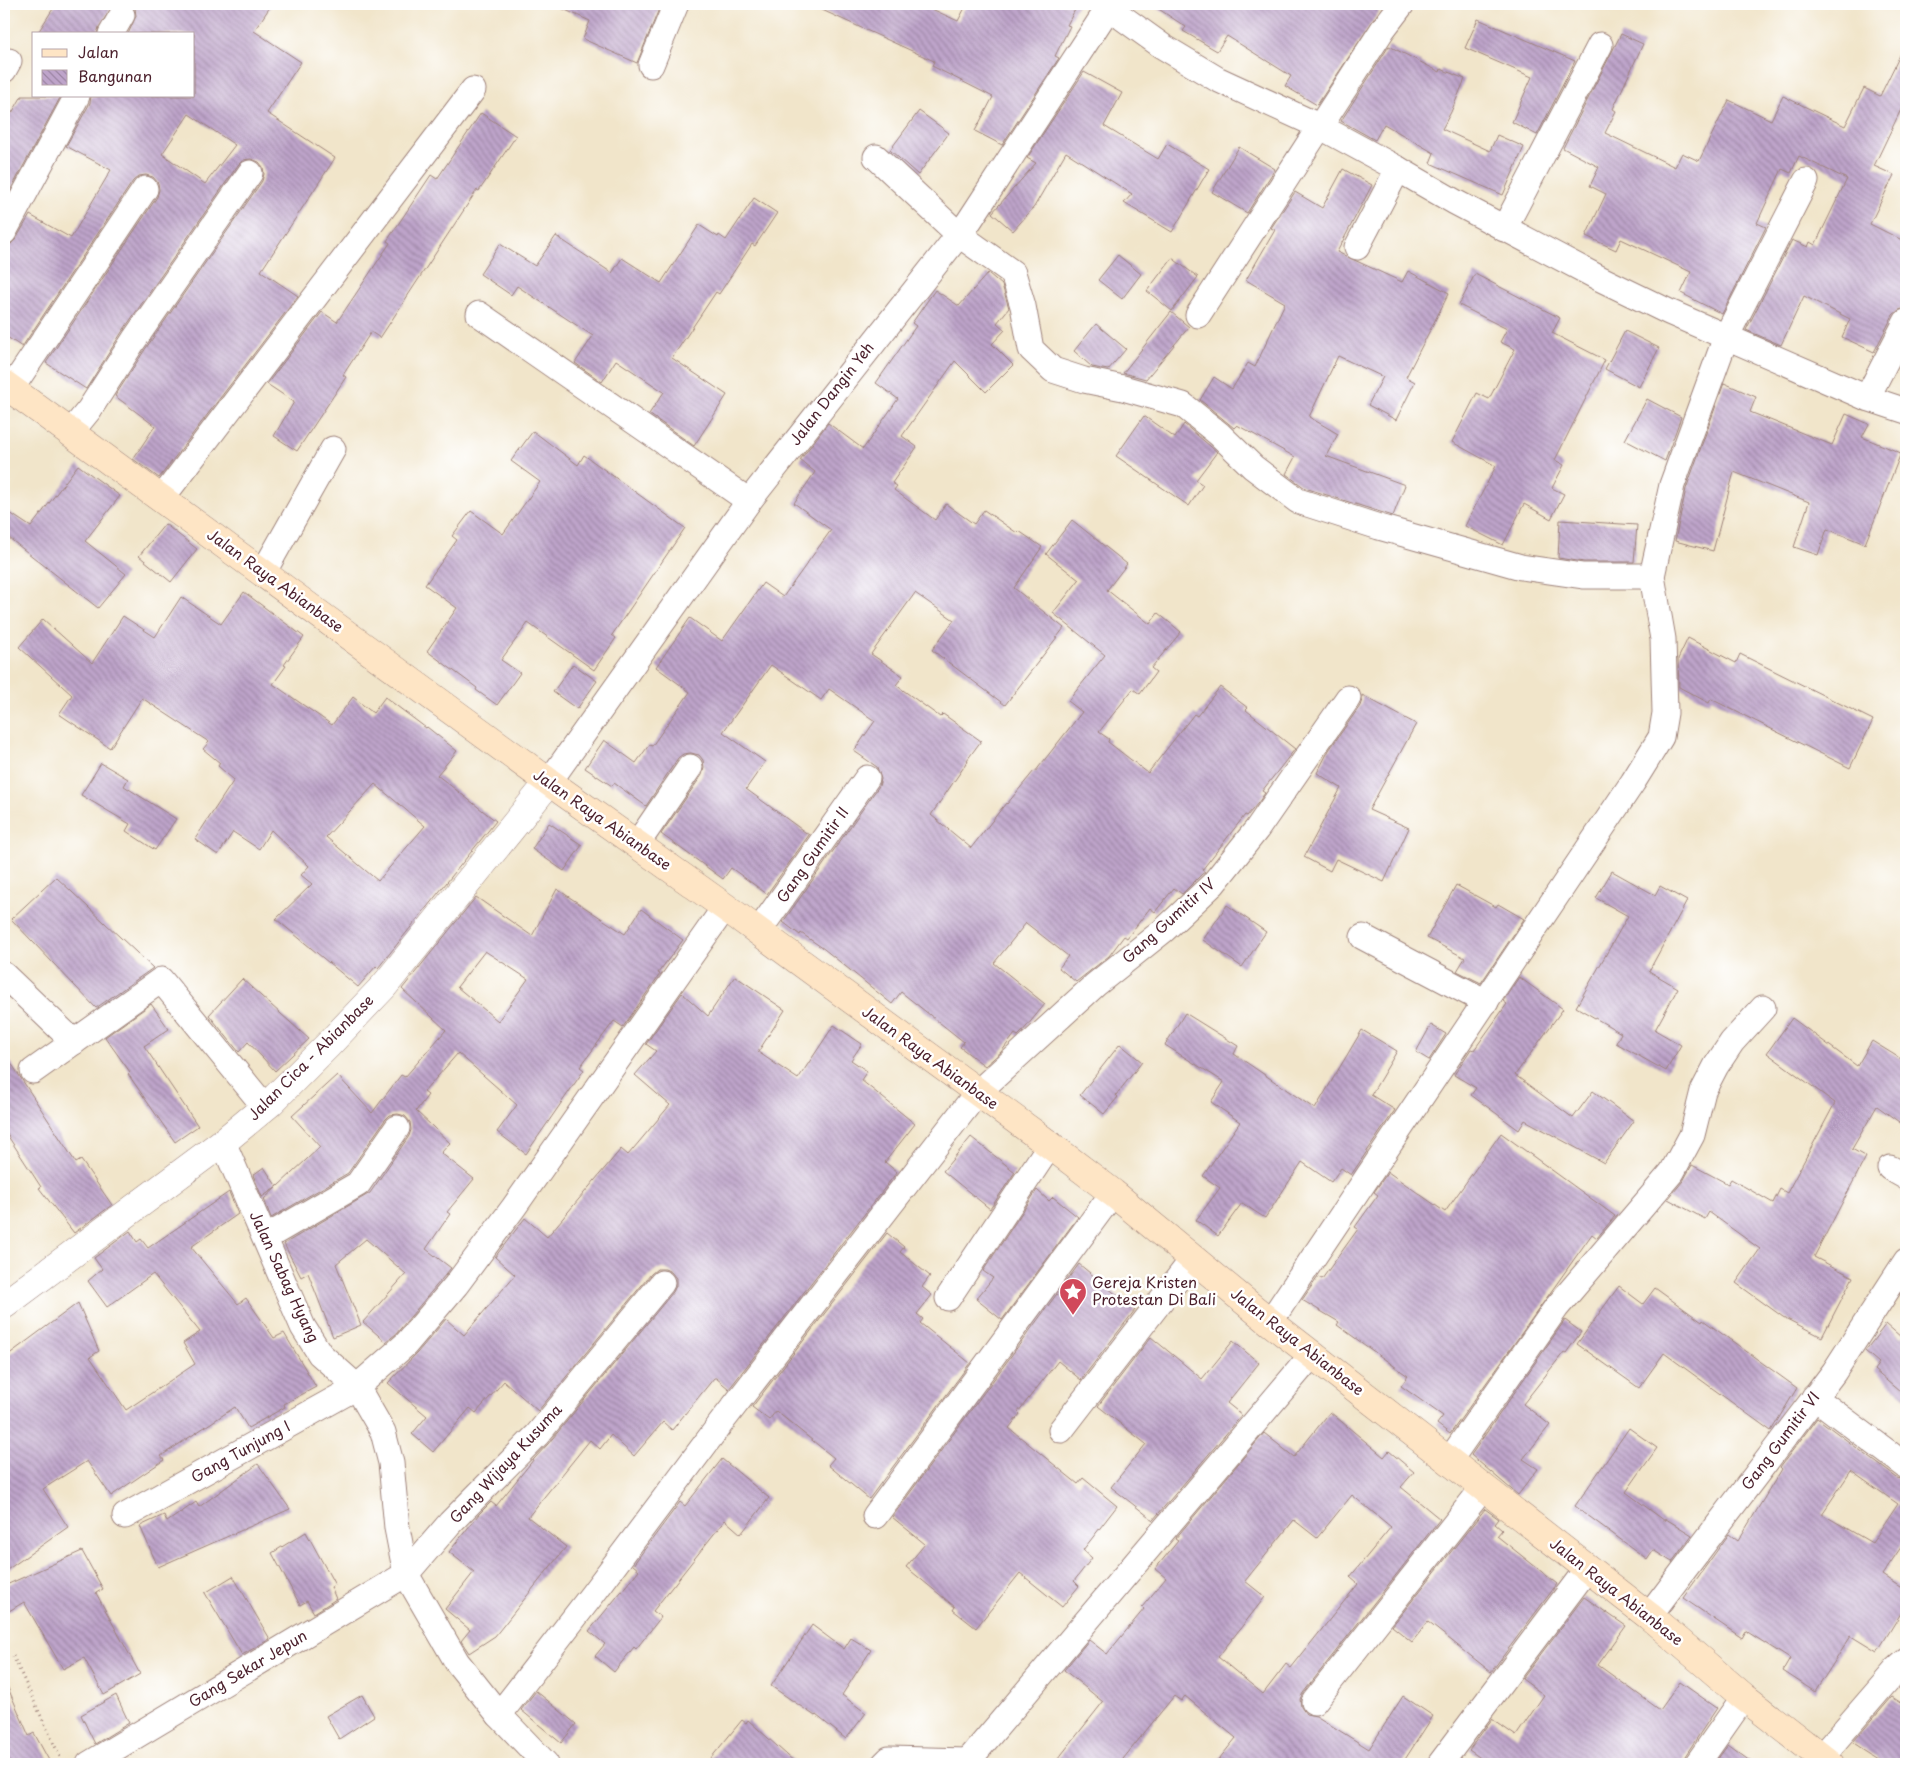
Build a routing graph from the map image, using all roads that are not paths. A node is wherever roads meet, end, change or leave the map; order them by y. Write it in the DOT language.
graph roads {
  1 [pos="676,4"];
  2 [pos="1402,4"];
  3 [pos="1110,6"];
  4 [pos="1600,46"];
  5 [pos="651,65"];
  6 [pos="474,90"];
  7 [pos="76,98"];
  8 [pos="1321,127"];
  9 [pos="876,157"];
  10 [pos="1398,169"];
  11 [pos="250,173"];
  12 [pos="1806,181"];
  13 [pos="145,190"];
  14 [pos="1504,229"];
  15 [pos="4,232"];
  16 [pos="958,234"];
  17 [pos="1357,247"];
  18 [pos="479,314"];
  19 [pos="1198,315"];
  20 [pos="1906,322"];
  21 [pos="1726,337"];
  22 [pos="7,386"];
  23 [pos="1867,398"];
  24 [pos="1906,411"];
  25 [pos="71,432"];
  26 [pos="333,449"];
  27 [pos="162,498"];
  28 [pos="749,501"];
  29 [pos="263,572"];
  30 [pos="1652,576"];
  31 [pos="1348,698"];
  32 [pos="690,767"];
  33 [pos="867,778"];
  34 [pos="549,782"];
  35 [pos="637,844"];
  36 [pos="725,907"];
  37 [pos="758,932"];
  38 [pos="1363,937"];
  39 [pos="4,975"];
  40 [pos="1486,1002"];
  41 [pos="1763,1008"];
  42 [pos="74,1042"];
  43 [pos="33,1070"];
  44 [pos="977,1093"];
  45 [pos="265,1107"];
  46 [pos="397,1128"];
  47 [pos="223,1142"];
  48 [pos="1050,1145"];
  49 [pos="1113,1193"];
  50 [pos="265,1238"];
  51 [pos="1193,1259"];
  52 [pos="1906,1261"];
  53 [pos="662,1283"];
  54 [pos="948,1298"];
  55 [pos="4,1305"];
  56 [pos="1270,1322"];
  57 [pos="1312,1354"];
  58 [pos="357,1387"];
  59 [pos="1814,1397"];
  60 [pos="1061,1430"];
  61 [pos="1449,1461"];
  62 [pos="1906,1466"];
  63 [pos="1483,1488"];
  64 [pos="125,1516"];
  65 [pos="875,1516"];
  66 [pos="1587,1569"];
  67 [pos="406,1574"];
  68 [pos="1649,1616"];
  69 [pos="1906,1662"];
  70 [pos="1744,1697"];
  71 [pos="1314,1702"];
  72 [pos="498,1715"];
  73 [pos="1826,1760"];
  74 [pos="89,1764"];
  75 [pos="546,1764"];
  76 [pos="884,1764"];
  77 [pos="1440,1764"];
  78 [pos="1698,1764"];
  1 -- 5 [label="street"];
  2 -- 8 [label="street"];
  3 -- 8 [label="street"];
  3 -- 16 [label="street, Jalan Dangin Yeh"];
  4 -- 14 [label="street"];
  6 -- 27 [label="street"];
  7 -- 15 [label="street"];
  8 -- 10 [label="street"];
  8 -- 19 [label="street"];
  9 -- 16 [label="street"];
  10 -- 14 [label="street"];
  10 -- 17 [label="street"];
  11 -- 25 [label="street"];
  12 -- 21 [label="street"];
  13 -- 22 [label="street"];
  14 -- 21 [label="street"];
  16 -- 28 [label="street, Jalan Dangin Yeh"];
  16 -- 30 [label="street"];
  18 -- 28 [label="street"];
  20 -- 23 [label="street"];
  21 -- 23 [label="street"];
  21 -- 30 [label="street"];
  22 -- 25 [label="main road, Jalan Raya Abianbase"];
  23 -- 24 [label="street"];
  25 -- 27 [label="main road, Jalan Raya Abianbase"];
  26 -- 29 [label="street"];
  27 -- 29 [label="main road, Jalan Raya Abianbase"];
  28 -- 34 [label="street, Jalan Dangin Yeh"];
  29 -- 34 [label="main road, Jalan Raya Abianbase"];
  30 -- 40 [label="street"];
  31 -- 44 [label="street, Gang Gumitir IV"];
  32 -- 35 [label="street"];
  33 -- 37 [label="street, Gang Gumitir II"];
  34 -- 35 [label="main road, Jalan Raya Abianbase"];
  34 -- 45 [label="street, Jalan Cica - Abianbase"];
  35 -- 36 [label="main road, Jalan Raya Abianbase"];
  36 -- 37 [label="main road, Jalan Raya Abianbase"];
  36 -- 58 [label="street, Gang Tunjung I"];
  37 -- 44 [label="main road, Jalan Raya Abianbase"];
  38 -- 40 [label="street"];
  39 -- 42 [label="street"];
  40 -- 56 [label="street"];
  41 -- 61 [label="street"];
  42 -- 43 [label="street"];
  42 -- 45 [label="street"];
  44 -- 48 [label="main road, Jalan Raya Abianbase"];
  44 -- 72 [label="street, Gang Gumitir IV"];
  45 -- 47 [label="street, Jalan Cica - Abianbase"];
  46 -- 50 [label="street"];
  47 -- 50 [label="street, Jalan Sabag Hyang"];
  47 -- 55 [label="street, Jalan Cica - Abianbase"];
  48 -- 49 [label="main road, Jalan Raya Abianbase"];
  48 -- 54 [label="street"];
  49 -- 51 [label="main road, Jalan Raya Abianbase"];
  49 -- 65 [label="street"];
  50 -- 58 [label="street, Jalan Sabag Hyang"];
  51 -- 56 [label="main road, Jalan Raya Abianbase"];
  51 -- 60 [label="street"];
  52 -- 59 [label="street, Gang Gumitir VI"];
  53 -- 67 [label="street, Gang Wijaya Kusuma"];
  56 -- 57 [label="main road, Jalan Raya Abianbase"];
  57 -- 61 [label="main road, Jalan Raya Abianbase"];
  57 -- 76 [label="street"];
  58 -- 64 [label="street, Gang Tunjung I"];
  58 -- 67 [label="street, Jalan Sabag Hyang"];
  59 -- 62 [label="street"];
  59 -- 68 [label="street, Gang Gumitir VI"];
  61 -- 63 [label="main road, Jalan Raya Abianbase"];
  63 -- 66 [label="main road, Jalan Raya Abianbase"];
  63 -- 71 [label="street"];
  66 -- 68 [label="main road, Jalan Raya Abianbase"];
  66 -- 77 [label="street"];
  67 -- 72 [label="street, Jalan Sabag Hyang"];
  67 -- 74 [label="street, Gang Sekar Jepun"];
  68 -- 70 [label="main road, Jalan Raya Abianbase"];
  69 -- 73 [label="street"];
  70 -- 73 [label="main road, Jalan Raya Abianbase"];
  70 -- 78 [label="street"];
  72 -- 75 [label="street, Jalan Sabag Hyang"];
}
